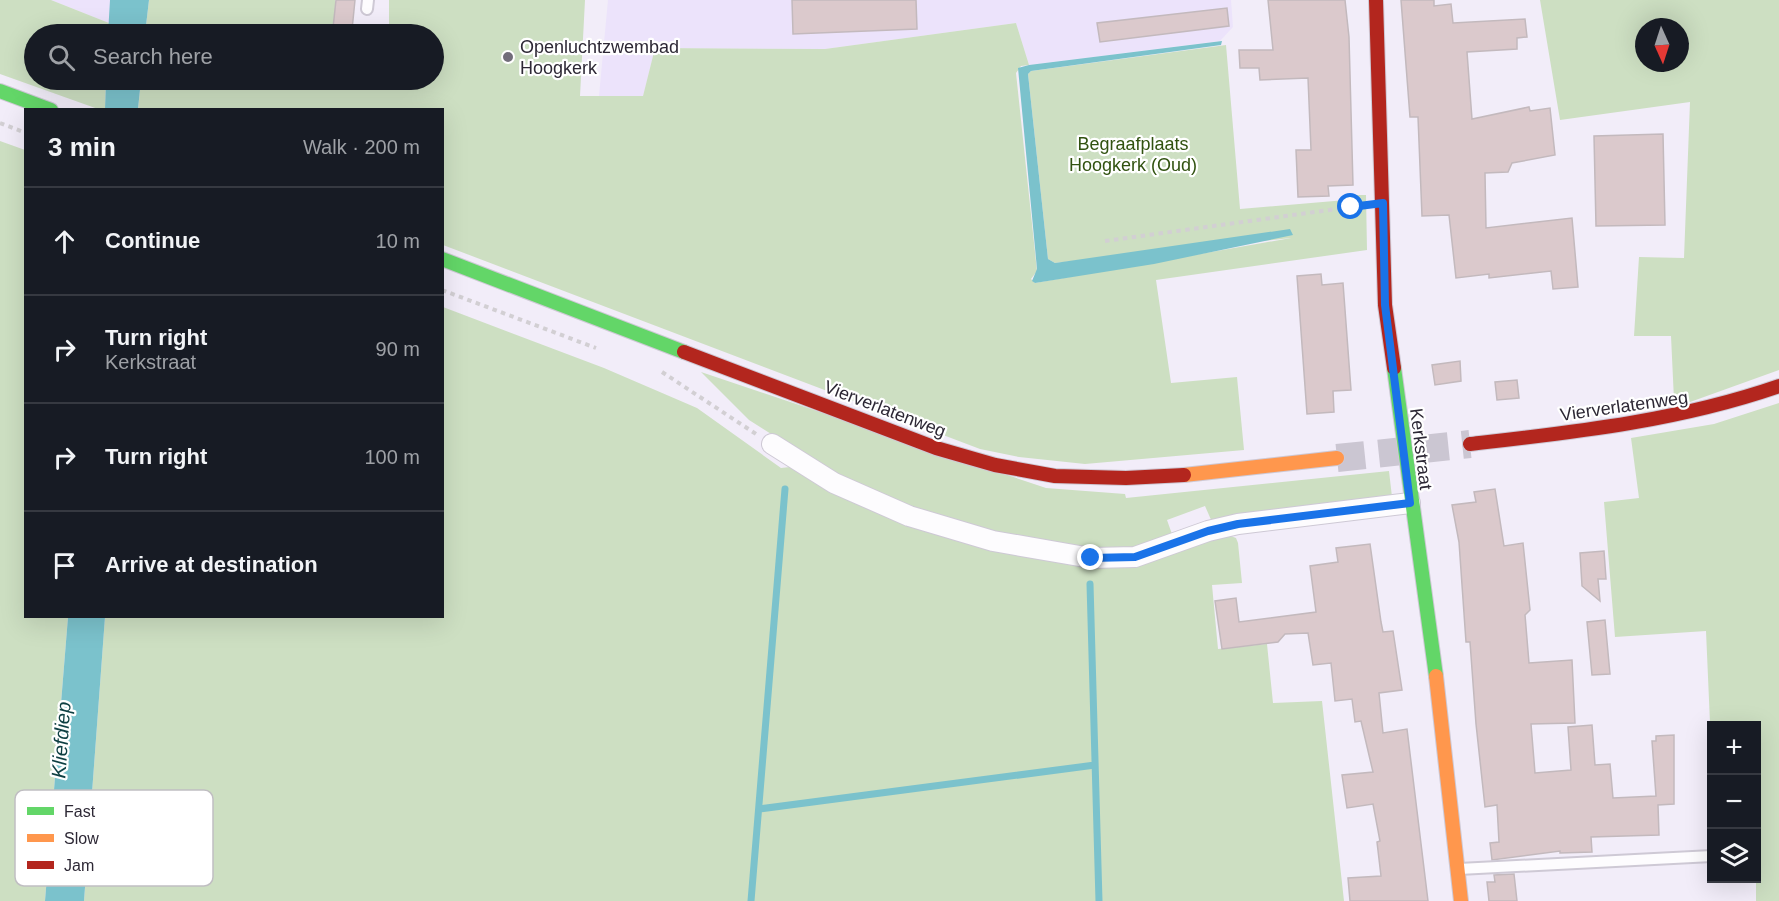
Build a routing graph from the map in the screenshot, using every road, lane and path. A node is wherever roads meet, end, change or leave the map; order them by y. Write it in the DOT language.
graph roads {
  1 [pos="1376,0"];
  2 [pos="0,91"];
  3 [pos="46,108"];
  4 [pos="0,123"];
  5 [pos="24,132"];
  6 [pos="1383,203"];
  7 [pos="1105,241"];
  8 [pos="444,260"];
  9 [pos="444,291"];
  10 [pos="597,348"];
  11 [pos="652,369"];
  12 [pos="1779,386"];
  13 [pos="772,444"];
  14 [pos="1470,444"];
  15 [pos="1337,458"];
  16 [pos="1410,503"];
  17 [pos="1707,856"];
  18 [pos="1459,869"];
  19 [pos="1461,901"];
  1 -- 6 [label="main road, Kerkstraat"];
  2 -- 3 [label="main road"];
  4 -- 5 [label="path"];
  6 -- 7 [label="path"];
  6 -- 16 [label="main road, Kerkstraat"];
  8 -- 15 [label="main road, Vierverlatenweg"];
  9 -- 10 [label="path"];
  11 -- 13 [label="path"];
  12 -- 14 [label="main road, Vierverlatenweg"];
  13 -- 16 [label="street"];
  16 -- 18 [label="main road, Kerkstraat"];
  17 -- 18 [label="lane"];
  18 -- 19 [label="main road, Kerkstraat"];
}
